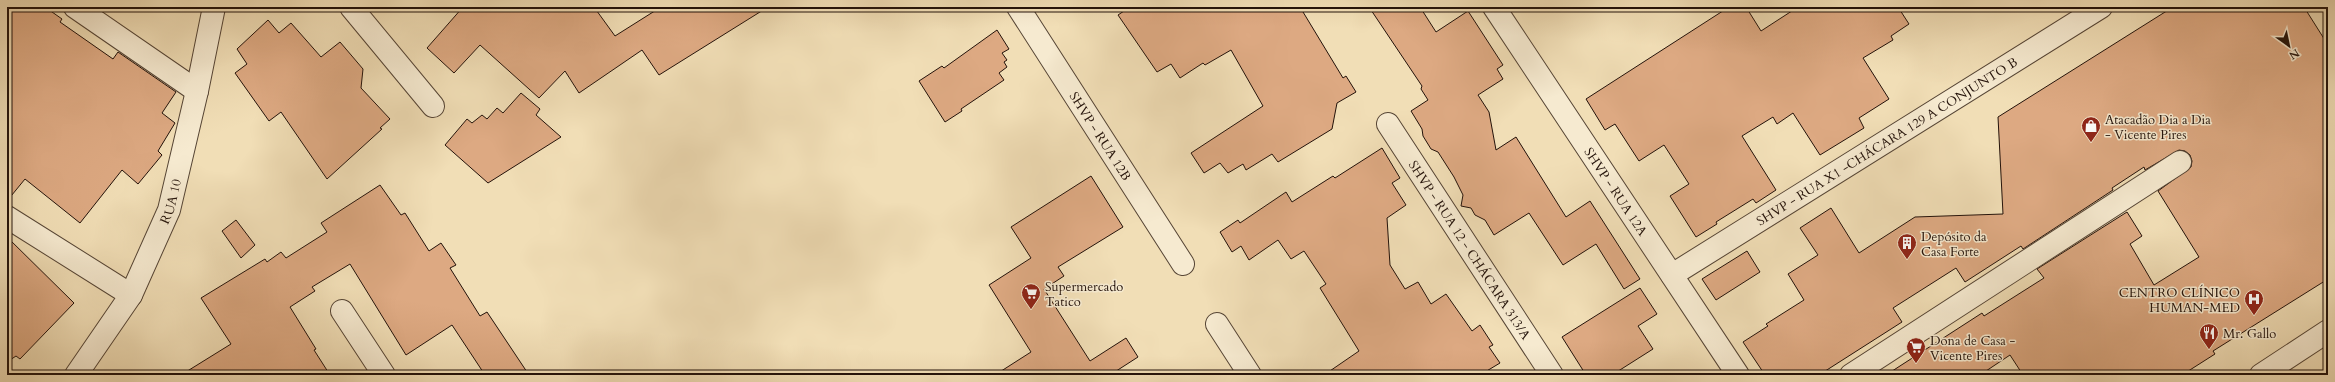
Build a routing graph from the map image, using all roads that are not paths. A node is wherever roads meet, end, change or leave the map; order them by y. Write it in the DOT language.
graph roads {
  1 [pos="75,7"];
  2 [pos="214,7"];
  3 [pos="350,7"];
  4 [pos="1018,7"];
  5 [pos="2101,7"];
  6 [pos="1497,8"];
  7 [pos="197,91"];
  8 [pos="432,106"];
  9 [pos="1388,124"];
  10 [pos="2180,162"];
  11 [pos="7,218"];
  12 [pos="1183,264"];
  13 [pos="1672,275"];
  14 [pos="131,295"];
  15 [pos="342,311"];
  16 [pos="1217,324"];
  17 [pos="2328,331"];
  18 [pos="76,375"];
  19 [pos="384,375"];
  20 [pos="1250,375"];
  21 [pos="1552,375"];
  22 [pos="1738,375"];
  23 [pos="1851,375"];
  24 [pos="2261,375"];
  1 -- 7 [label="street"];
  2 -- 7 [label="street, RUA 10"];
  3 -- 8 [label="street"];
  4 -- 12 [label="street, SHVP - RUA 12B"];
  5 -- 13 [label="street, SHVP - RUA X1 -CHÁCARA 129 A CONJUNTO B"];
  6 -- 13 [label="street, SHVP - RUA 12A"];
  7 -- 14 [label="street, RUA 10"];
  9 -- 21 [label="street, SHVP - RUA 12 - CHÁCARA 313/A"];
  10 -- 23 [label="street"];
  11 -- 14 [label="street"];
  13 -- 22 [label="street, SHVP - RUA 12A"];
  14 -- 18 [label="street, RUA 10"];
  15 -- 19 [label="street"];
  16 -- 20 [label="street"];
  17 -- 24 [label="street"];
}
